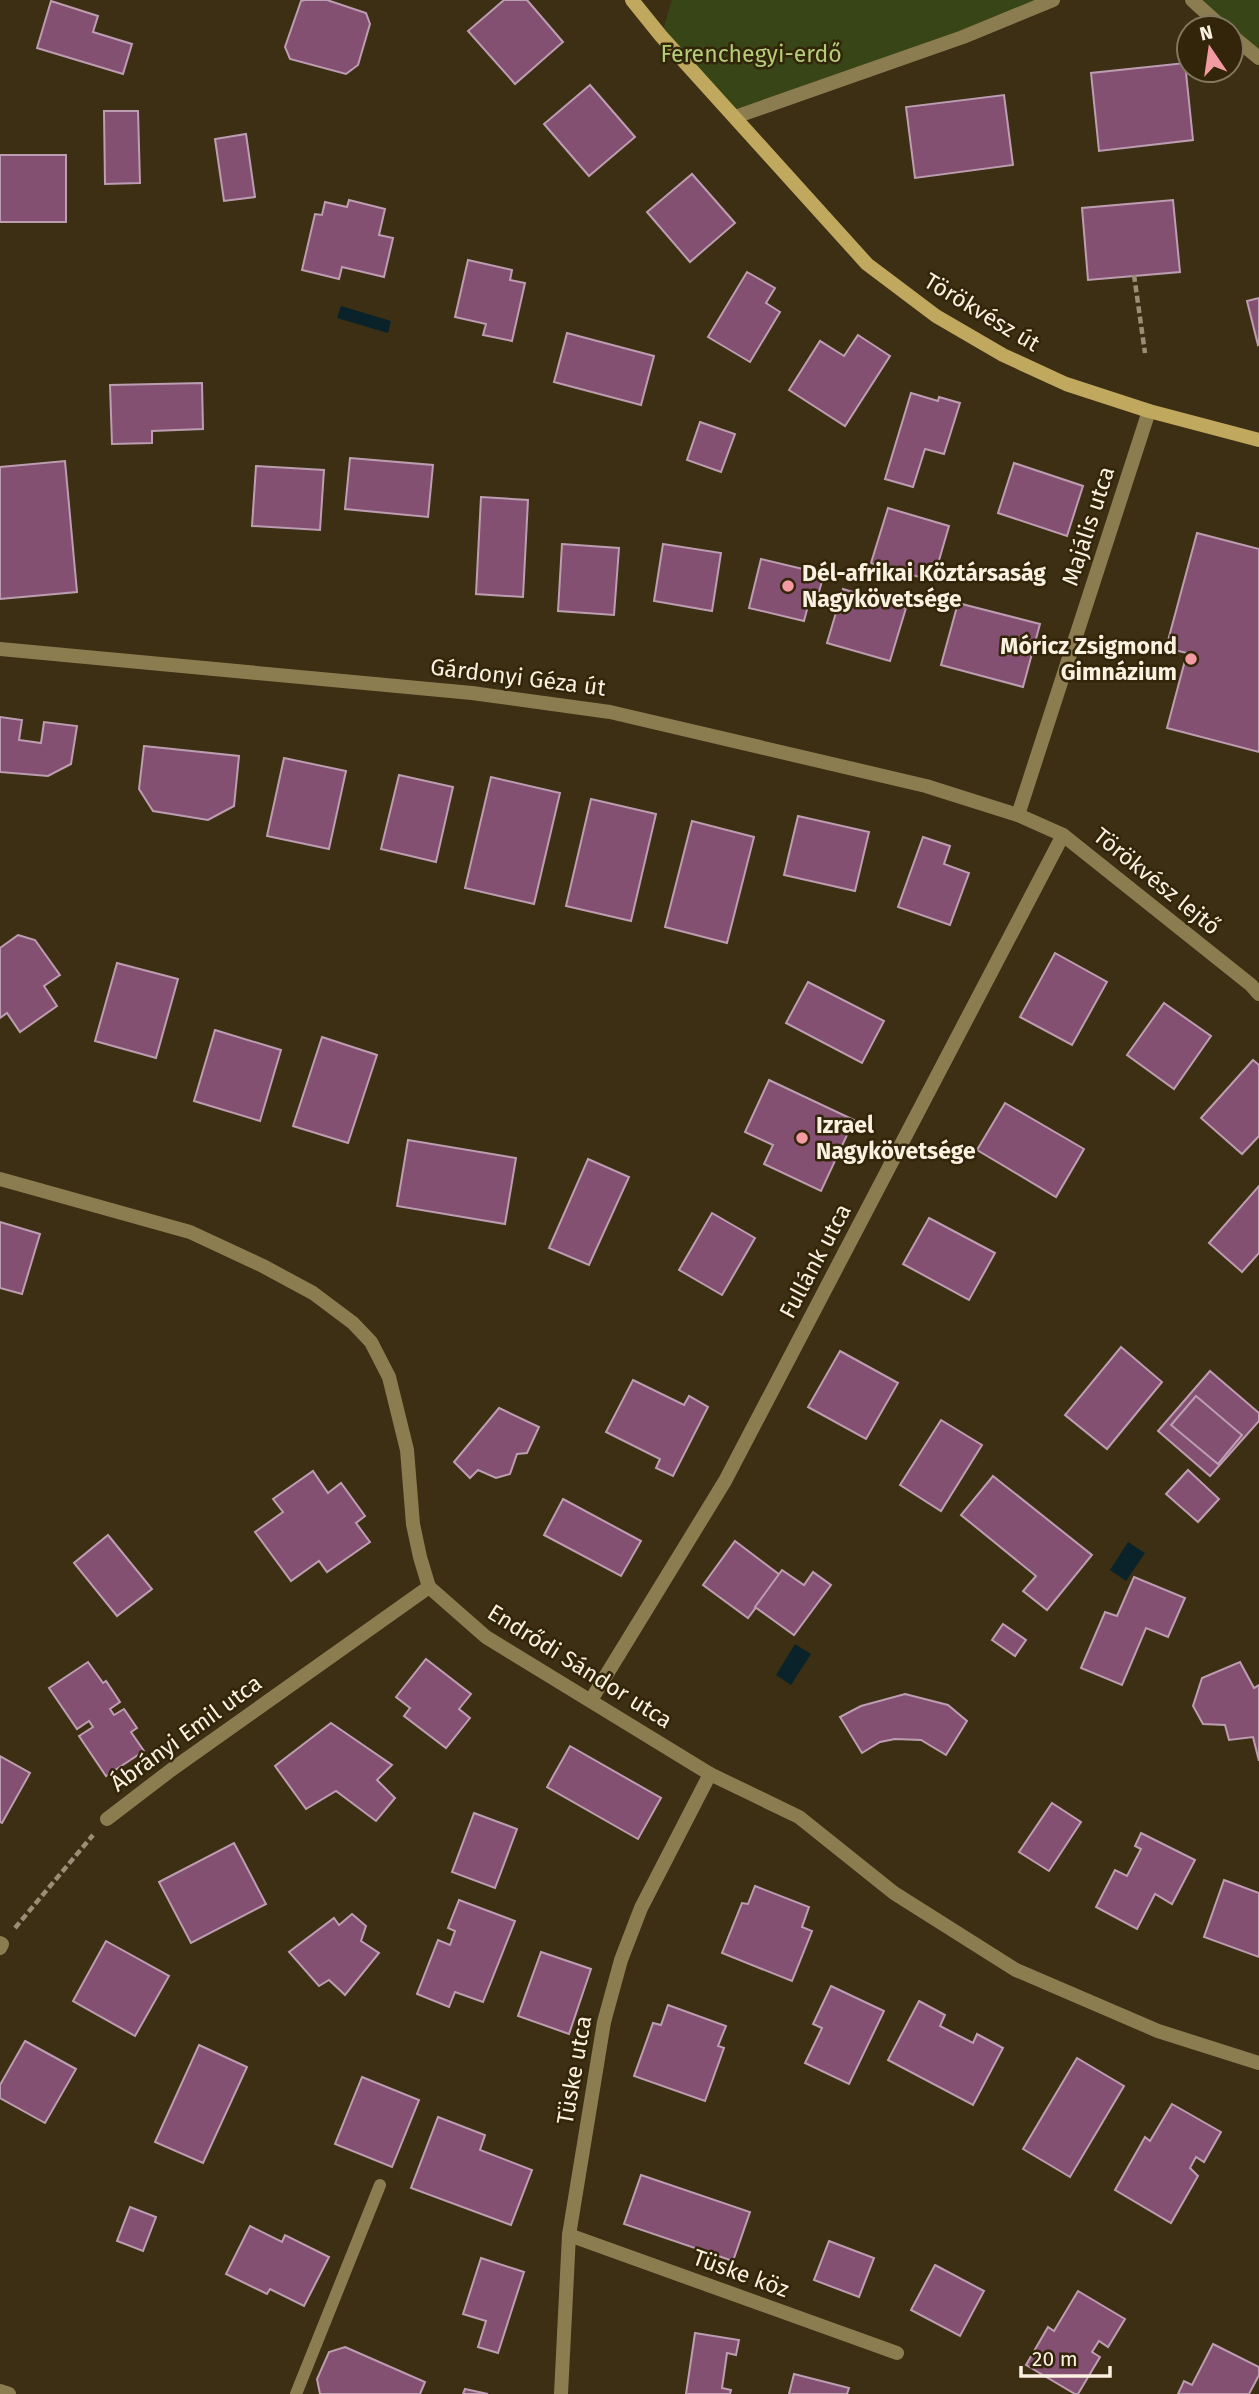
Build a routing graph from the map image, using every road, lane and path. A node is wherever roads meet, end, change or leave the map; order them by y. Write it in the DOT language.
graph roads {
  1 [pos="632,0"];
  2 [pos="1053,0"];
  3 [pos="1192,0"];
  4 [pos="1208,14"];
  5 [pos="1245,46"];
  6 [pos="1259,58"];
  7 [pos="735,117"];
  8 [pos="1134,275"];
  9 [pos="1145,353"];
  10 [pos="1149,411"];
  11 [pos="1259,440"];
  12 [pos="0,649"];
  13 [pos="1018,815"];
  14 [pos="1063,835"];
  15 [pos="1259,994"];
  16 [pos="0,1179"];
  17 [pos="429,1587"];
  18 [pos="591,1700"];
  19 [pos="710,1774"];
  20 [pos="107,1818"];
  21 [pos="1,1945"];
  22 [pos="1259,2063"];
  23 [pos="380,2185"];
  24 [pos="569,2235"];
  25 [pos="897,2353"];
  26 [pos="0,2390"];
  27 [pos="9,2394"];
  28 [pos="296,2394"];
  29 [pos="561,2394"];
  1 -- 7 [label="street, Törökvész út"];
  2 -- 7 [label="street"];
  3 -- 4 [label="street"];
  5 -- 6 [label="street"];
  7 -- 10 [label="street, Törökvész út"];
  8 -- 9 [label="path"];
  10 -- 11 [label="street, Törökvész út"];
  10 -- 13 [label="street, Majális utca"];
  12 -- 13 [label="street, Gárdonyi Géza út"];
  13 -- 14 [label="street, Törökvész lejtő"];
  14 -- 15 [label="street, Törökvész lejtő"];
  14 -- 18 [label="street, Fullánk utca"];
  16 -- 17 [label="street"];
  17 -- 18 [label="street, Endrődi Sándor utca"];
  17 -- 20 [label="street, Ábrányi Emil utca"];
  18 -- 19 [label="street, Endrődi Sándor utca"];
  19 -- 22 [label="street, Endrődi Sándor utca"];
  19 -- 24 [label="street, Tüske utca"];
  20 -- 21 [label="path, Ábrányi Emil utca"];
  23 -- 28 [label="lane"];
  24 -- 25 [label="street, Tüske köz"];
  24 -- 29 [label="street, Tüske utca"];
  26 -- 27 [label="street"];
}
